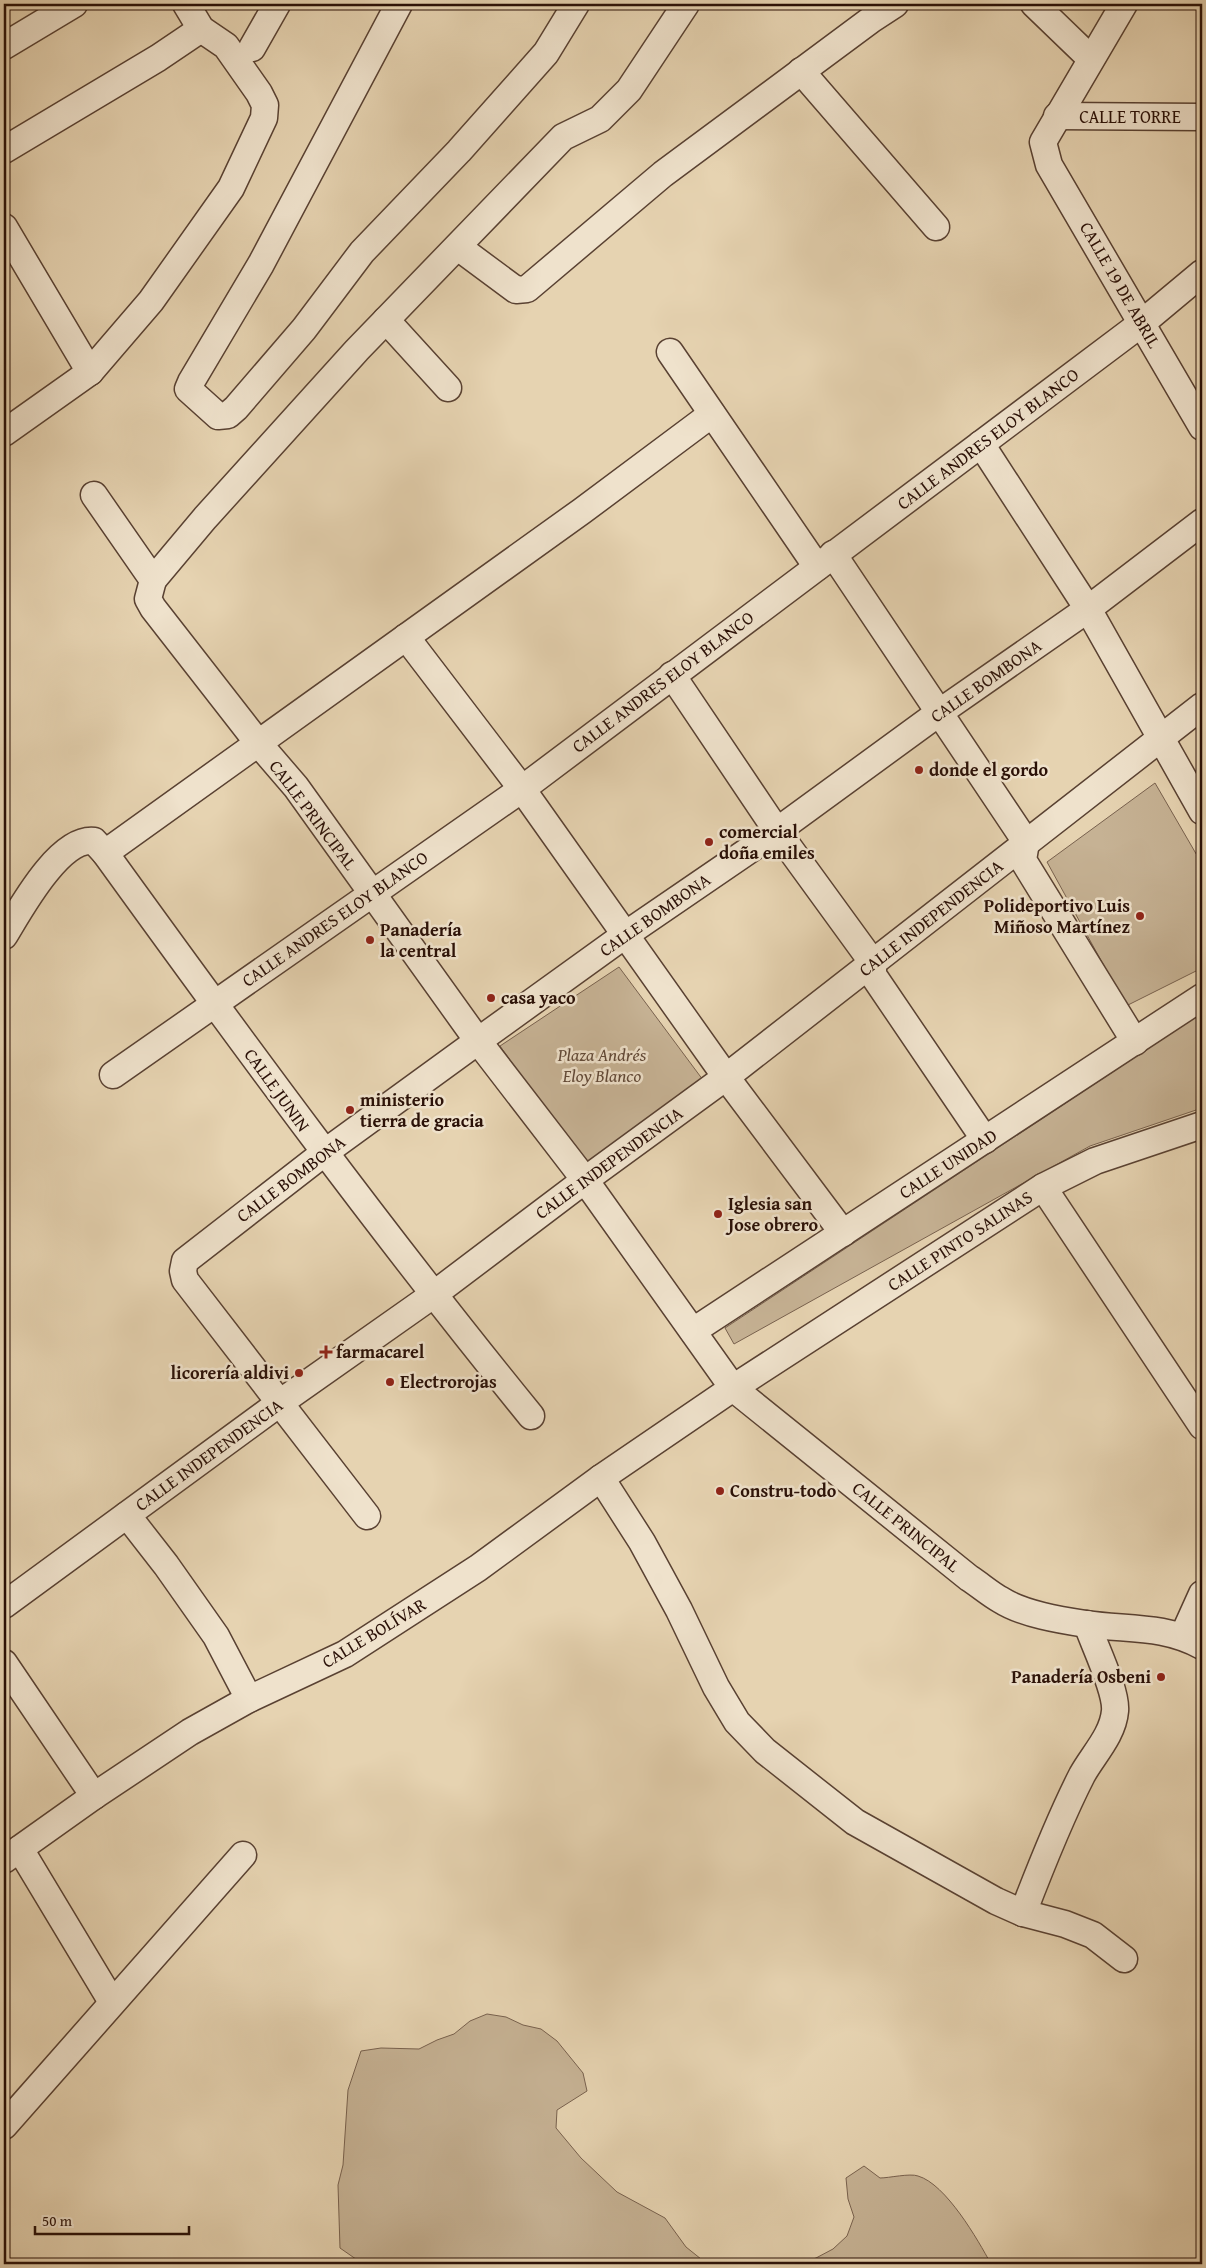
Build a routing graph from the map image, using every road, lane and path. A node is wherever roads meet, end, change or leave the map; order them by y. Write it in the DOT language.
graph roads {
  1 [pos="74,4"];
  2 [pos="186,4"];
  3 [pos="277,4"];
  4 [pos="399,4"];
  5 [pos="576,4"];
  6 [pos="686,4"];
  7 [pos="895,4"];
  8 [pos="1034,4"];
  9 [pos="1124,4"];
  10 [pos="202,29"];
  11 [pos="4,46"];
  12 [pos="252,48"];
  13 [pos="1090,58"];
  14 [pos="801,71"];
  15 [pos="1057,116"];
  16 [pos="1202,117"];
  17 [pos="4,150"];
  18 [pos="4,227"];
  19 [pos="936,227"];
  20 [pos="458,247"];
  21 [pos="1202,273"];
  22 [pos="386,320"];
  23 [pos="1142,323"];
  24 [pos="670,352"];
  25 [pos="90,372"];
  26 [pos="448,388"];
  27 [pos="712,414"];
  28 [pos="1202,427"];
  29 [pos="4,433"];
  30 [pos="981,444"];
  31 [pos="94,495"];
  32 [pos="1202,522"];
  33 [pos="825,560"];
  34 [pos="153,580"];
  35 [pos="1088,609"];
  36 [pos="406,637"];
  37 [pos="672,675"];
  38 [pos="1202,706"];
  39 [pos="940,712"];
  40 [pos="1160,738"];
  41 [pos="259,744"];
  42 [pos="522,788"];
  43 [pos="1202,811"];
  44 [pos="777,831"];
  45 [pos="1026,842"];
  46 [pos="105,853"];
  47 [pos="371,894"];
  48 [pos="625,935"];
  49 [pos="4,936"];
  50 [pos="873,963"];
  51 [pos="1202,997"];
  52 [pos="214,1004"];
  53 [pos="478,1041"];
  54 [pos="1135,1042"];
  55 [pos="113,1075"];
  56 [pos="726,1078"];
  57 [pos="1202,1125"];
  58 [pos="985,1140"];
  59 [pos="324,1153"];
  60 [pos="585,1180"];
  61 [pos="1043,1187"];
  62 [pos="843,1233"];
  63 [pos="433,1295"];
  64 [pos="693,1331"];
  65 [pos="733,1388"];
  66 [pos="281,1402"];
  67 [pos="531,1416"];
  68 [pos="1202,1426"];
  69 [pos="601,1478"];
  70 [pos="127,1516"];
  71 [pos="367,1516"];
  72 [pos="1202,1594"];
  73 [pos="4,1605"];
  74 [pos="1087,1624"];
  75 [pos="1193,1641"];
  76 [pos="4,1663"];
  77 [pos="249,1699"];
  78 [pos="94,1796"];
  79 [pos="12,1855"];
  80 [pos="243,1855"];
  81 [pos="1024,1913"];
  82 [pos="1124,1959"];
  83 [pos="112,2002"];
  84 [pos="4,2126"];
  1 -- 11 [label="street"];
  2 -- 10 [label="street"];
  3 -- 12 [label="street"];
  4 -- 5 [label="street"];
  6 -- 20 [label="street"];
  7 -- 14 [label="street"];
  8 -- 13 [label="street"];
  9 -- 13 [label="street"];
  10 -- 17 [label="street"];
  10 -- 25 [label="street"];
  13 -- 15 [label="street"];
  14 -- 19 [label="street"];
  14 -- 20 [label="street"];
  15 -- 16 [label="street, CALLE TORRE"];
  15 -- 23 [label="street, CALLE 19 DE ABRIL"];
  18 -- 25 [label="street"];
  20 -- 22 [label="street"];
  21 -- 23 [label="street, CALLE ANDRES ELOY BLANCO"];
  22 -- 26 [label="street"];
  22 -- 34 [label="street"];
  23 -- 28 [label="street, CALLE 19 DE ABRIL"];
  23 -- 30 [label="street, CALLE ANDRES ELOY BLANCO"];
  24 -- 27 [label="street"];
  25 -- 29 [label="street"];
  27 -- 33 [label="street"];
  27 -- 36 [label="street"];
  30 -- 33 [label="street, CALLE ANDRES ELOY BLANCO"];
  30 -- 35 [label="street"];
  31 -- 34 [label="street"];
  32 -- 35 [label="street, CALLE BOMBONA"];
  33 -- 37 [label="street, CALLE ANDRES ELOY BLANCO"];
  33 -- 39 [label="street"];
  34 -- 41 [label="street, CALLE PRINCIPAL"];
  35 -- 39 [label="street, CALLE BOMBONA"];
  35 -- 40 [label="street"];
  36 -- 41 [label="street"];
  36 -- 42 [label="street"];
  37 -- 42 [label="street, CALLE ANDRES ELOY BLANCO"];
  37 -- 44 [label="street"];
  38 -- 40 [label="street, CALLE INDEPENDENCIA"];
  39 -- 44 [label="street, CALLE BOMBONA"];
  39 -- 45 [label="street"];
  40 -- 43 [label="street"];
  40 -- 45 [label="street, CALLE INDEPENDENCIA"];
  41 -- 46 [label="street"];
  41 -- 47 [label="street, CALLE PRINCIPAL"];
  42 -- 47 [label="street, CALLE ANDRES ELOY BLANCO"];
  42 -- 48 [label="street"];
  44 -- 48 [label="street, CALLE BOMBONA"];
  44 -- 50 [label="street"];
  45 -- 50 [label="street, CALLE INDEPENDENCIA"];
  45 -- 54 [label="street"];
  46 -- 49 [label="street"];
  46 -- 52 [label="street, CALLE JUNIN"];
  47 -- 52 [label="street, CALLE ANDRES ELOY BLANCO"];
  47 -- 53 [label="street, CALLE PRINCIPAL"];
  48 -- 53 [label="street, CALLE BOMBONA"];
  48 -- 56 [label="street"];
  50 -- 56 [label="street, CALLE INDEPENDENCIA"];
  50 -- 58 [label="street"];
  51 -- 54 [label="street, CALLE UNIDAD"];
  52 -- 55 [label="street, CALLE ANDRES ELOY BLANCO"];
  52 -- 59 [label="street, CALLE JUNIN"];
  53 -- 59 [label="street, CALLE BOMBONA"];
  53 -- 60 [label="street, CALLE PRINCIPAL"];
  54 -- 58 [label="street, CALLE UNIDAD"];
  56 -- 60 [label="street, CALLE INDEPENDENCIA"];
  56 -- 62 [label="street"];
  57 -- 61 [label="street, CALLE PINTO SALINAS"];
  58 -- 62 [label="street, CALLE UNIDAD"];
  59 -- 63 [label="street, CALLE JUNIN"];
  59 -- 66 [label="street, CALLE BOMBONA"];
  60 -- 63 [label="street, CALLE INDEPENDENCIA"];
  60 -- 64 [label="street, CALLE PRINCIPAL"];
  61 -- 65 [label="street, CALLE PINTO SALINAS"];
  61 -- 68 [label="street"];
  62 -- 64 [label="street, CALLE UNIDAD"];
  63 -- 66 [label="street, CALLE INDEPENDENCIA"];
  63 -- 67 [label="street, CALLE JUNIN"];
  64 -- 65 [label="street, CALLE PRINCIPAL"];
  65 -- 69 [label="street, CALLE BOLÍVAR"];
  65 -- 74 [label="street, CALLE PRINCIPAL"];
  66 -- 70 [label="street, CALLE INDEPENDENCIA"];
  66 -- 71 [label="street"];
  69 -- 77 [label="street, CALLE BOLÍVAR"];
  69 -- 81 [label="street"];
  70 -- 73 [label="street, CALLE INDEPENDENCIA"];
  70 -- 77 [label="street"];
  72 -- 75 [label="street"];
  74 -- 75 [label="street, CALLE PRINCIPAL"];
  74 -- 81 [label="street"];
  76 -- 78 [label="street"];
  77 -- 78 [label="street, CALLE BOLÍVAR"];
  78 -- 79 [label="street, CALLE BOLÍVAR"];
  79 -- 83 [label="street"];
  80 -- 83 [label="street"];
  81 -- 82 [label="street"];
  83 -- 84 [label="street"];
}
